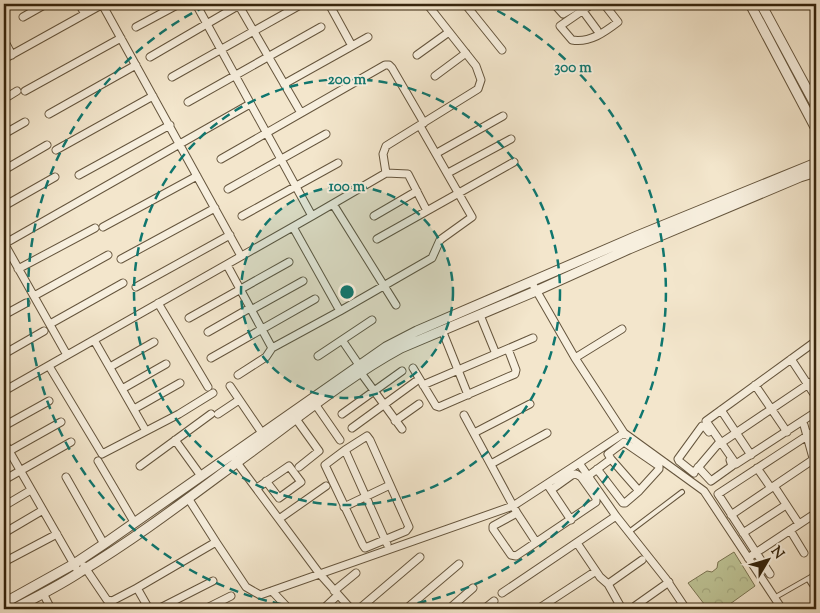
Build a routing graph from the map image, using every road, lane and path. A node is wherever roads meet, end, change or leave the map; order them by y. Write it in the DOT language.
graph roads {
  1 [pos="46,4"];
  2 [pos="79,4"];
  3 [pos="103,4"];
  4 [pos="179,4"];
  5 [pos="196,4"];
  6 [pos="239,4"];
  7 [pos="302,4"];
  8 [pos="329,4"];
  9 [pos="427,4"];
  10 [pos="465,4"];
  11 [pos="554,4"];
  12 [pos="592,4"];
  13 [pos="604,4"];
  14 [pos="750,4"];
  15 [pos="761,4"];
  16 [pos="580,6"];
  17 [pos="85,14"];
  18 [pos="22,17"];
  19 [pos="207,24"];
  20 [pos="136,27"];
  21 [pos="321,27"];
  22 [pos="253,30"];
  23 [pos="597,30"];
  24 [pos="449,32"];
  25 [pos="368,37"];
  26 [pos="121,38"];
  27 [pos="4,40"];
  28 [pos="352,46"];
  29 [pos="220,48"];
  30 [pos="502,50"];
  31 [pos="466,53"];
  32 [pos="12,55"];
  33 [pos="417,55"];
  34 [pos="150,57"];
  35 [pos="268,57"];
  36 [pos="4,59"];
  37 [pos="136,65"];
  38 [pos="235,76"];
  39 [pos="435,76"];
  40 [pos="172,77"];
  41 [pos="284,84"];
  42 [pos="17,91"];
  43 [pos="25,91"];
  44 [pos="153,96"];
  45 [pos="4,99"];
  46 [pos="188,102"];
  47 [pos="250,104"];
  48 [pos="816,106"];
  49 [pos="301,113"];
  50 [pos="49,114"];
  51 [pos="503,116"];
  52 [pos="25,122"];
  53 [pos="170,124"];
  54 [pos="422,124"];
  55 [pos="816,129"];
  56 [pos="266,132"];
  57 [pos="4,134"];
  58 [pos="326,134"];
  59 [pos="510,139"];
  60 [pos="180,144"];
  61 [pos="47,146"];
  62 [pos="56,150"];
  63 [pos="436,153"];
  64 [pos="221,159"];
  65 [pos="281,159"];
  66 [pos="514,162"];
  67 [pos="816,162"];
  68 [pos="338,163"];
  69 [pos="4,170"];
  70 [pos="816,172"];
  71 [pos="386,173"];
  72 [pos="448,173"];
  73 [pos="78,175"];
  74 [pos="197,176"];
  75 [pos="55,177"];
  76 [pos="296,186"];
  77 [pos="228,189"];
  78 [pos="417,191"];
  79 [pos="459,193"];
  80 [pos="333,204"];
  81 [pos="4,206"];
  82 [pos="215,208"];
  83 [pos="427,211"];
  84 [pos="242,216"];
  85 [pos="312,216"];
  86 [pos="374,216"];
  87 [pos="103,227"];
  88 [pos="293,227"];
  89 [pos="95,228"];
  90 [pos="230,235"];
  91 [pos="377,239"];
  92 [pos="4,243"];
  93 [pos="108,254"];
  94 [pos="241,256"];
  95 [pos="121,259"];
  96 [pos="289,262"];
  97 [pos="226,265"];
  98 [pos="18,269"];
  99 [pos="303,281"];
  100 [pos="123,283"];
  101 [pos="383,285"];
  102 [pos="136,287"];
  103 [pos="534,287"];
  104 [pos="240,290"];
  105 [pos="34,296"];
  106 [pos="315,300"];
  107 [pos="26,303"];
  108 [pos="158,303"];
  109 [pos="396,305"];
  110 [pos="250,309"];
  111 [pos="340,311"];
  112 [pos="480,314"];
  113 [pos="4,315"];
  114 [pos="190,318"];
  115 [pos="372,320"];
  116 [pos="50,324"];
  117 [pos="262,329"];
  118 [pos="622,329"];
  119 [pos="442,330"];
  120 [pos="44,331"];
  121 [pos="208,332"];
  122 [pos="533,338"];
  123 [pos="94,340"];
  124 [pos="342,340"];
  125 [pos="816,341"];
  126 [pos="154,342"];
  127 [pos="272,348"];
  128 [pos="508,349"];
  129 [pos="4,354"];
  130 [pos="496,354"];
  131 [pos="67,355"];
  132 [pos="318,356"];
  133 [pos="211,358"];
  134 [pos="575,358"];
  135 [pos="791,359"];
  136 [pos="166,364"];
  137 [pos="49,366"];
  138 [pos="110,367"];
  139 [pos="413,368"];
  140 [pos="360,369"];
  141 [pos="458,370"];
  142 [pos="402,371"];
  143 [pos="238,375"];
  144 [pos="816,379"];
  145 [pos="415,382"];
  146 [pos="180,383"];
  147 [pos="423,384"];
  148 [pos="808,384"];
  149 [pos="755,385"];
  150 [pos="230,386"];
  151 [pos="122,389"];
  152 [pos="4,391"];
  153 [pos="374,391"];
  154 [pos="468,394"];
  155 [pos="816,396"];
  156 [pos="240,400"];
  157 [pos="49,401"];
  158 [pos="314,402"];
  159 [pos="419,404"];
  160 [pos="530,404"];
  161 [pos="384,405"];
  162 [pos="134,409"];
  163 [pos="772,409"];
  164 [pos="721,410"];
  165 [pos="816,412"];
  166 [pos="342,414"];
  167 [pos="464,415"];
  168 [pos="816,417"];
  169 [pos="296,419"];
  170 [pos="395,421"];
  171 [pos="61,422"];
  172 [pos="804,425"];
  173 [pos="4,426"];
  174 [pos="352,428"];
  175 [pos="402,429"];
  176 [pos="816,430"];
  177 [pos="146,431"];
  178 [pos="736,432"];
  179 [pos="786,432"];
  180 [pos="262,433"];
  181 [pos="474,433"];
  182 [pos="547,433"];
  183 [pos="624,433"];
  184 [pos="807,435"];
  185 [pos="175,440"];
  186 [pos="340,440"];
  187 [pos="4,442"];
  188 [pos="71,442"];
  189 [pos="719,443"];
  190 [pos="345,450"];
  191 [pos="6,453"];
  192 [pos="751,455"];
  193 [pos="234,459"];
  194 [pos="611,459"];
  195 [pos="814,459"];
  196 [pos="98,461"];
  197 [pos="578,463"];
  198 [pos="491,464"];
  199 [pos="140,466"];
  200 [pos="299,467"];
  201 [pos="757,468"];
  202 [pos="597,469"];
  203 [pos="816,469"];
  204 [pos="696,470"];
  205 [pos="20,471"];
  206 [pos="201,476"];
  207 [pos="588,476"];
  208 [pos="66,477"];
  209 [pos="4,480"];
  210 [pos="687,480"];
  211 [pos="266,481"];
  212 [pos="390,485"];
  213 [pos="326,486"];
  214 [pos="549,487"];
  215 [pos="772,487"];
  216 [pos="257,488"];
  217 [pos="31,490"];
  218 [pos="639,491"];
  219 [pos="704,491"];
  220 [pos="682,492"];
  221 [pos="366,496"];
  222 [pos="188,498"];
  223 [pos="786,504"];
  224 [pos="4,506"];
  225 [pos="513,506"];
  226 [pos="344,507"];
  227 [pos="43,510"];
  228 [pos="517,513"];
  229 [pos="816,513"];
  230 [pos="731,515"];
  231 [pos="616,516"];
  232 [pos="279,519"];
  233 [pos="571,520"];
  234 [pos="134,522"];
  235 [pos="799,524"];
  236 [pos="790,530"];
  237 [pos="629,532"];
  238 [pos="4,533"];
  239 [pos="743,533"];
  240 [pos="57,534"];
  241 [pos="386,540"];
  242 [pos="216,542"];
  243 [pos="536,542"];
  244 [pos="577,543"];
  245 [pos="104,544"];
  246 [pos="389,549"];
  247 [pos="756,553"];
  248 [pos="804,553"];
  249 [pos="420,557"];
  250 [pos="748,558"];
  251 [pos="642,560"];
  252 [pos="4,562"];
  253 [pos="77,562"];
  254 [pos="459,564"];
  255 [pos="82,571"];
  256 [pos="596,572"];
  257 [pos="319,573"];
  258 [pos="356,573"];
  259 [pos="770,574"];
  260 [pos="816,574"];
  261 [pos="808,578"];
  262 [pos="214,581"];
  263 [pos="668,582"];
  264 [pos="608,584"];
  265 [pos="137,588"];
  266 [pos="473,588"];
  267 [pos="272,590"];
  268 [pos="816,591"];
  269 [pos="43,593"];
  270 [pos="337,593"];
  271 [pos="502,593"];
  272 [pos="231,596"];
  273 [pos="774,598"];
  274 [pos="494,601"];
  275 [pos="4,603"];
  276 [pos="635,606"];
  277 [pos="14,609"];
  278 [pos="51,609"];
  279 [pos="149,609"];
  280 [pos="158,609"];
  281 [pos="206,609"];
  282 [pos="289,609"];
  283 [pos="323,609"];
  284 [pos="352,609"];
  285 [pos="359,609"];
  286 [pos="406,609"];
  287 [pos="449,609"];
  288 [pos="484,609"];
  289 [pos="538,609"];
  290 [pos="622,609"];
  291 [pos="686,609"];
  292 [pos="782,609"];
  1 -- 18 [label="street"];
  2 -- 17 [label="street"];
  3 -- 17 [label="street"];
  3 -- 26 [label="street"];
  4 -- 20 [label="street"];
  5 -- 19 [label="street"];
  6 -- 19 [label="street"];
  6 -- 22 [label="street"];
  7 -- 22 [label="street"];
  8 -- 28 [label="street"];
  9 -- 24 [label="street"];
  10 -- 30 [label="street"];
  11 -- 16 [label="street"];
  12 -- 16 [label="street"];
  13 -- 16 [label="street"];
  14 -- 55 [label="street"];
  15 -- 48 [label="street"];
  16 -- 23 [label="street"];
  17 -- 32 [label="street"];
  19 -- 29 [label="street"];
  19 -- 34 [label="street"];
  21 -- 35 [label="street"];
  22 -- 29 [label="street"];
  22 -- 35 [label="street"];
  24 -- 31 [label="street"];
  24 -- 33 [label="street"];
  25 -- 28 [label="street"];
  26 -- 37 [label="street"];
  26 -- 43 [label="street"];
  27 -- 32 [label="street"];
  28 -- 41 [label="street"];
  29 -- 38 [label="street"];
  29 -- 40 [label="street"];
  31 -- 39 [label="street"];
  31 -- 54 [label="street"];
  32 -- 36 [label="street"];
  35 -- 38 [label="street"];
  35 -- 41 [label="street"];
  37 -- 44 [label="street"];
  37 -- 50 [label="street"];
  38 -- 46 [label="street"];
  38 -- 47 [label="street"];
  41 -- 49 [label="street"];
  42 -- 45 [label="street"];
  44 -- 53 [label="street"];
  44 -- 62 [label="street"];
  47 -- 56 [label="street"];
  47 -- 60 [label="street"];
  49 -- 54 [label="street"];
  49 -- 56 [label="street"];
  51 -- 63 [label="street"];
  52 -- 57 [label="street"];
  53 -- 60 [label="street"];
  53 -- 73 [label="street"];
  54 -- 63 [label="street"];
  54 -- 71 [label="street"];
  56 -- 64 [label="street"];
  56 -- 65 [label="street"];
  58 -- 65 [label="street"];
  59 -- 72 [label="street"];
  60 -- 74 [label="street"];
  60 -- 92 [label="street"];
  61 -- 69 [label="street"];
  63 -- 72 [label="street"];
  65 -- 76 [label="street"];
  65 -- 77 [label="street"];
  66 -- 79 [label="street"];
  67 -- 103 [label="street"];
  68 -- 76 [label="street"];
  70 -- 103 [label="street"];
  71 -- 78 [label="street"];
  71 -- 80 [label="street"];
  72 -- 79 [label="street"];
  74 -- 82 [label="street"];
  74 -- 87 [label="street"];
  75 -- 81 [label="street"];
  76 -- 84 [label="street"];
  76 -- 85 [label="street"];
  78 -- 83 [label="street"];
  78 -- 86 [label="street"];
  79 -- 83 [label="street"];
  79 -- 101 [label="street"];
  80 -- 85 [label="street"];
  80 -- 101 [label="street"];
  82 -- 90 [label="street"];
  82 -- 95 [label="street"];
  83 -- 91 [label="street"];
  85 -- 88 [label="street"];
  88 -- 94 [label="street"];
  88 -- 111 [label="street"];
  89 -- 98 [label="street"];
  90 -- 94 [label="street"];
  90 -- 102 [label="street"];
  92 -- 98 [label="street"];
  93 -- 105 [label="street"];
  94 -- 97 [label="street"];
  96 -- 104 [label="street"];
  97 -- 104 [label="street"];
  97 -- 108 [label="street"];
  98 -- 105 [label="street"];
  99 -- 110 [label="street"];
  100 -- 116 [label="street"];
  101 -- 109 [label="street"];
  101 -- 111 [label="street"];
  103 -- 112 [label="street"];
  103 -- 134 [label="street"];
  103 -- 140 [label="street"];
  104 -- 110 [label="street"];
  104 -- 114 [label="street"];
  105 -- 116 [label="street"];
  106 -- 117 [label="street"];
  107 -- 113 [label="street"];
  108 -- 123 [label="street"];
  108 -- 177 [label="street"];
  110 -- 117 [label="street"];
  110 -- 121 [label="street"];
  111 -- 127 [label="street"];
  112 -- 119 [label="street"];
  112 -- 130 [label="street"];
  115 -- 124 [label="street"];
  116 -- 131 [label="street"];
  117 -- 127 [label="street"];
  117 -- 133 [label="street"];
  118 -- 134 [label="street"];
  119 -- 140 [label="street"];
  119 -- 141 [label="street"];
  120 -- 129 [label="street"];
  122 -- 128 [label="street"];
  123 -- 131 [label="street"];
  123 -- 138 [label="street"];
  124 -- 132 [label="street"];
  124 -- 140 [label="street"];
  125 -- 135 [label="street"];
  126 -- 138 [label="street"];
  127 -- 143 [label="street"];
  128 -- 130 [label="street"];
  128 -- 154 [label="street"];
  130 -- 141 [label="street"];
  131 -- 137 [label="street"];
  134 -- 183 [label="street"];
  135 -- 148 [label="street"];
  135 -- 149 [label="street"];
  136 -- 151 [label="street"];
  137 -- 152 [label="street"];
  137 -- 177 [label="street"];
  138 -- 151 [label="street"];
  139 -- 147 [label="street"];
  140 -- 153 [label="street"];
  140 -- 158 [label="street"];
  141 -- 147 [label="street"];
  141 -- 154 [label="street"];
  142 -- 153 [label="street"];
  144 -- 148 [label="street"];
  145 -- 161 [label="street"];
  146 -- 162 [label="street"];
  147 -- 154 [label="street"];
  148 -- 155 [label="street"];
  148 -- 163 [label="street"];
  149 -- 163 [label="street"];
  149 -- 164 [label="street"];
  150 -- 156 [label="street"];
  151 -- 162 [label="street"];
  153 -- 161 [label="street"];
  153 -- 166 [label="street"];
  156 -- 180 [label="street"];
  156 -- 185 [label="street"];
  157 -- 173 [label="street"];
  158 -- 169 [label="street"];
  158 -- 180 [label="street"];
  158 -- 186 [label="street"];
  159 -- 170 [label="street"];
  160 -- 181 [label="street"];
  161 -- 170 [label="street"];
  161 -- 174 [label="street"];
  162 -- 177 [label="street"];
  163 -- 178 [label="street"];
  163 -- 179 [label="street"];
  164 -- 178 [label="street"];
  164 -- 189 [label="street"];
  165 -- 179 [label="street"];
  167 -- 181 [label="street"];
  168 -- 172 [label="street"];
  169 -- 193 [label="street"];
  169 -- 200 [label="street"];
  170 -- 175 [label="street"];
  171 -- 191 [label="street"];
  172 -- 184 [label="street"];
  172 -- 219 [label="street"];
  176 -- 184 [label="street"];
  178 -- 189 [label="street"];
  178 -- 192 [label="street"];
  179 -- 192 [label="street"];
  180 -- 193 [label="street"];
  181 -- 198 [label="street"];
  182 -- 198 [label="street"];
  183 -- 197 [label="street"];
  183 -- 210 [label="street"];
  184 -- 195 [label="street"];
  184 -- 201 [label="street"];
  185 -- 199 [label="street"];
  185 -- 206 [label="street"];
  187 -- 191 [label="street"];
  188 -- 205 [label="street"];
  189 -- 192 [label="street"];
  189 -- 204 [label="street"];
  189 -- 204 [label="street"];
  189 -- 204 [label="street"];
  190 -- 212 [label="street"];
  190 -- 221 [label="street"];
  190 -- 226 [label="street"];
  191 -- 205 [label="street"];
  193 -- 206 [label="street"];
  193 -- 216 [label="street"];
  193 -- 222 [label="street"];
  194 -- 202 [label="street"];
  194 -- 218 [label="street"];
  194 -- 218 [label="street"];
  195 -- 203 [label="street"];
  195 -- 215 [label="street"];
  196 -- 234 [label="street"];
  197 -- 207 [label="street"];
  197 -- 214 [label="street"];
  198 -- 225 [label="street"];
  201 -- 215 [label="street"];
  201 -- 230 [label="street"];
  202 -- 207 [label="street"];
  202 -- 218 [label="street"];
  204 -- 210 [label="street"];
  205 -- 209 [label="street"];
  205 -- 217 [label="street"];
  206 -- 234 [label="street"];
  207 -- 231 [label="street"];
  208 -- 245 [label="street"];
  210 -- 219 [label="street"];
  211 -- 211 [label="street"];
  211 -- 216 [label="street"];
  212 -- 221 [label="street"];
  212 -- 241 [label="street"];
  213 -- 232 [label="street"];
  214 -- 225 [label="street"];
  214 -- 233 [label="street"];
  214 -- 233 [label="street"];
  215 -- 223 [label="street"];
  215 -- 230 [label="street"];
  216 -- 232 [label="street"];
  217 -- 224 [label="street"];
  217 -- 227 [label="street"];
  219 -- 250 [label="street"];
  220 -- 237 [label="lane"];
  221 -- 226 [label="street"];
  221 -- 241 [label="street"];
  222 -- 242 [label="street"];
  222 -- 255 [label="street"];
  223 -- 235 [label="street"];
  223 -- 239 [label="street"];
  225 -- 228 [label="street"];
  225 -- 246 [label="street"];
  226 -- 241 [label="street"];
  227 -- 238 [label="street"];
  227 -- 240 [label="street"];
  228 -- 243 [label="street"];
  228 -- 243 [label="street"];
  229 -- 235 [label="street"];
  230 -- 239 [label="street"];
  231 -- 237 [label="street"];
  231 -- 244 [label="street"];
  232 -- 257 [label="street"];
  233 -- 243 [label="street"];
  234 -- 245 [label="street"];
  235 -- 236 [label="street"];
  236 -- 247 [label="street"];
  236 -- 248 [label="street"];
  237 -- 263 [label="street"];
  239 -- 247 [label="street"];
  240 -- 252 [label="street"];
  240 -- 253 [label="street"];
  241 -- 246 [label="street"];
  242 -- 265 [label="street"];
  242 -- 267 [label="street"];
  244 -- 256 [label="street"];
  244 -- 271 [label="street"];
  245 -- 253 [label="street"];
  246 -- 257 [label="street"];
  247 -- 250 [label="street"];
  247 -- 259 [label="street"];
  249 -- 285 [label="street"];
  250 -- 273 [label="street"];
  251 -- 264 [label="street"];
  253 -- 255 [label="street"];
  253 -- 275 [label="street"];
  254 -- 286 [label="street"];
  255 -- 265 [label="street"];
  255 -- 269 [label="street"];
  256 -- 264 [label="street"];
  256 -- 289 [label="street"];
  257 -- 267 [label="street"];
  257 -- 270 [label="street"];
  258 -- 270 [label="street"];
  260 -- 261 [label="lane"];
  261 -- 268 [label="lane"];
  261 -- 273 [label="lane"];
  262 -- 280 [label="street"];
  263 -- 276 [label="street"];
  263 -- 291 [label="street"];
  264 -- 290 [label="street"];
  265 -- 279 [label="street"];
  266 -- 287 [label="street"];
  267 -- 282 [label="street"];
  269 -- 277 [label="street"];
  269 -- 278 [label="street"];
  270 -- 283 [label="street"];
  270 -- 284 [label="street"];
  272 -- 281 [label="street"];
  273 -- 292 [label="street"];
  274 -- 288 [label="street"];
}
